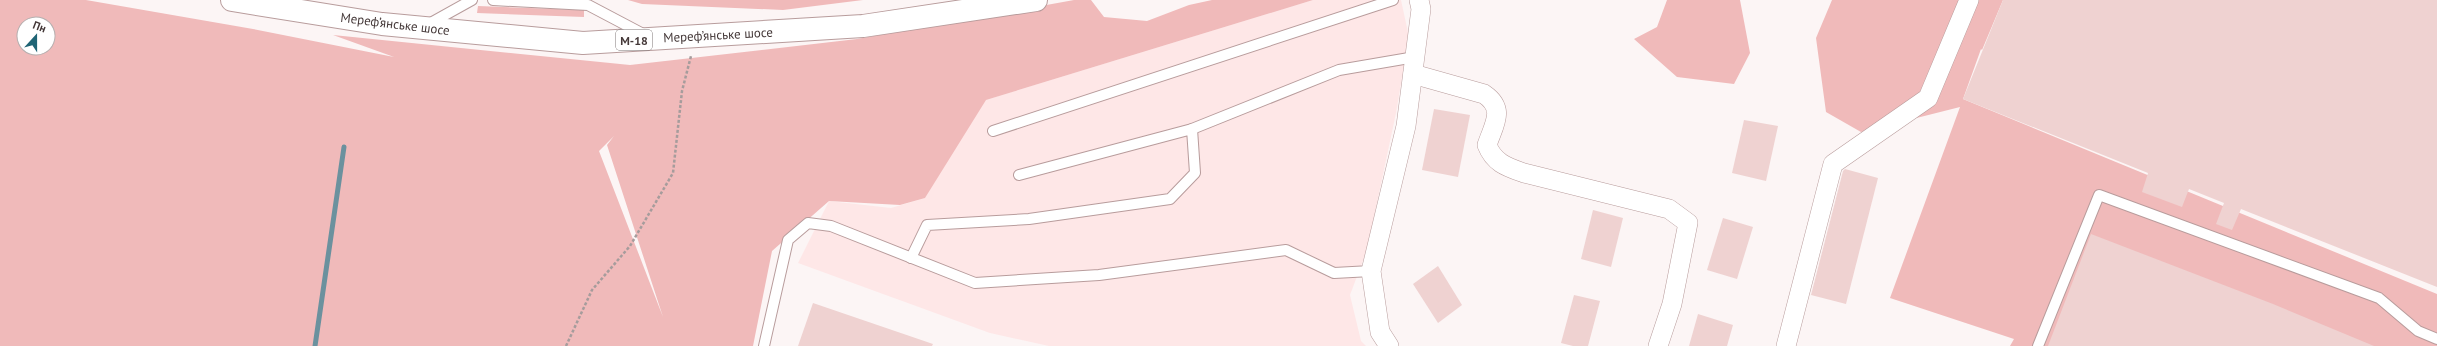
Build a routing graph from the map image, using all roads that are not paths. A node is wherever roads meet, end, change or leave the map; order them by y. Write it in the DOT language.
graph roads {
  1 [pos="232,0"];
  2 [pos="472,0"];
  3 [pos="493,0"];
  4 [pos="1036,0"];
  5 [pos="1392,0"];
  6 [pos="1419,0"];
  7 [pos="1969,0"];
  8 [pos="421,28"];
  9 [pos="652,39"];
  10 [pos="1414,66"];
  11 [pos="1192,129"];
  12 [pos="993,131"];
  13 [pos="1019,175"];
  14 [pos="911,258"];
  15 [pos="1371,271"];
  16 [pos="2437,339"];
  17 [pos="764,346"];
  18 [pos="1389,346"];
  19 [pos="1658,346"];
  20 [pos="1786,346"];
  21 [pos="2038,346"];
  1 -- 8 [label="highway, Мереф’янське шосе / М-18"];
  2 -- 8 [label="lane"];
  3 -- 9 [label="lane"];
  4 -- 9 [label="highway, Мереф’янське шосе / М-18"];
  5 -- 12 [label="lane"];
  6 -- 10 [label="street"];
  7 -- 20 [label="street"];
  8 -- 9 [label="highway, Мереф’янське шосе / М-18"];
  10 -- 11 [label="lane"];
  10 -- 15 [label="street"];
  10 -- 19 [label="street"];
  11 -- 13 [label="lane"];
  11 -- 14 [label="lane"];
  14 -- 15 [label="lane"];
  14 -- 17 [label="lane"];
  15 -- 18 [label="street"];
  16 -- 21 [label="lane"];
}
